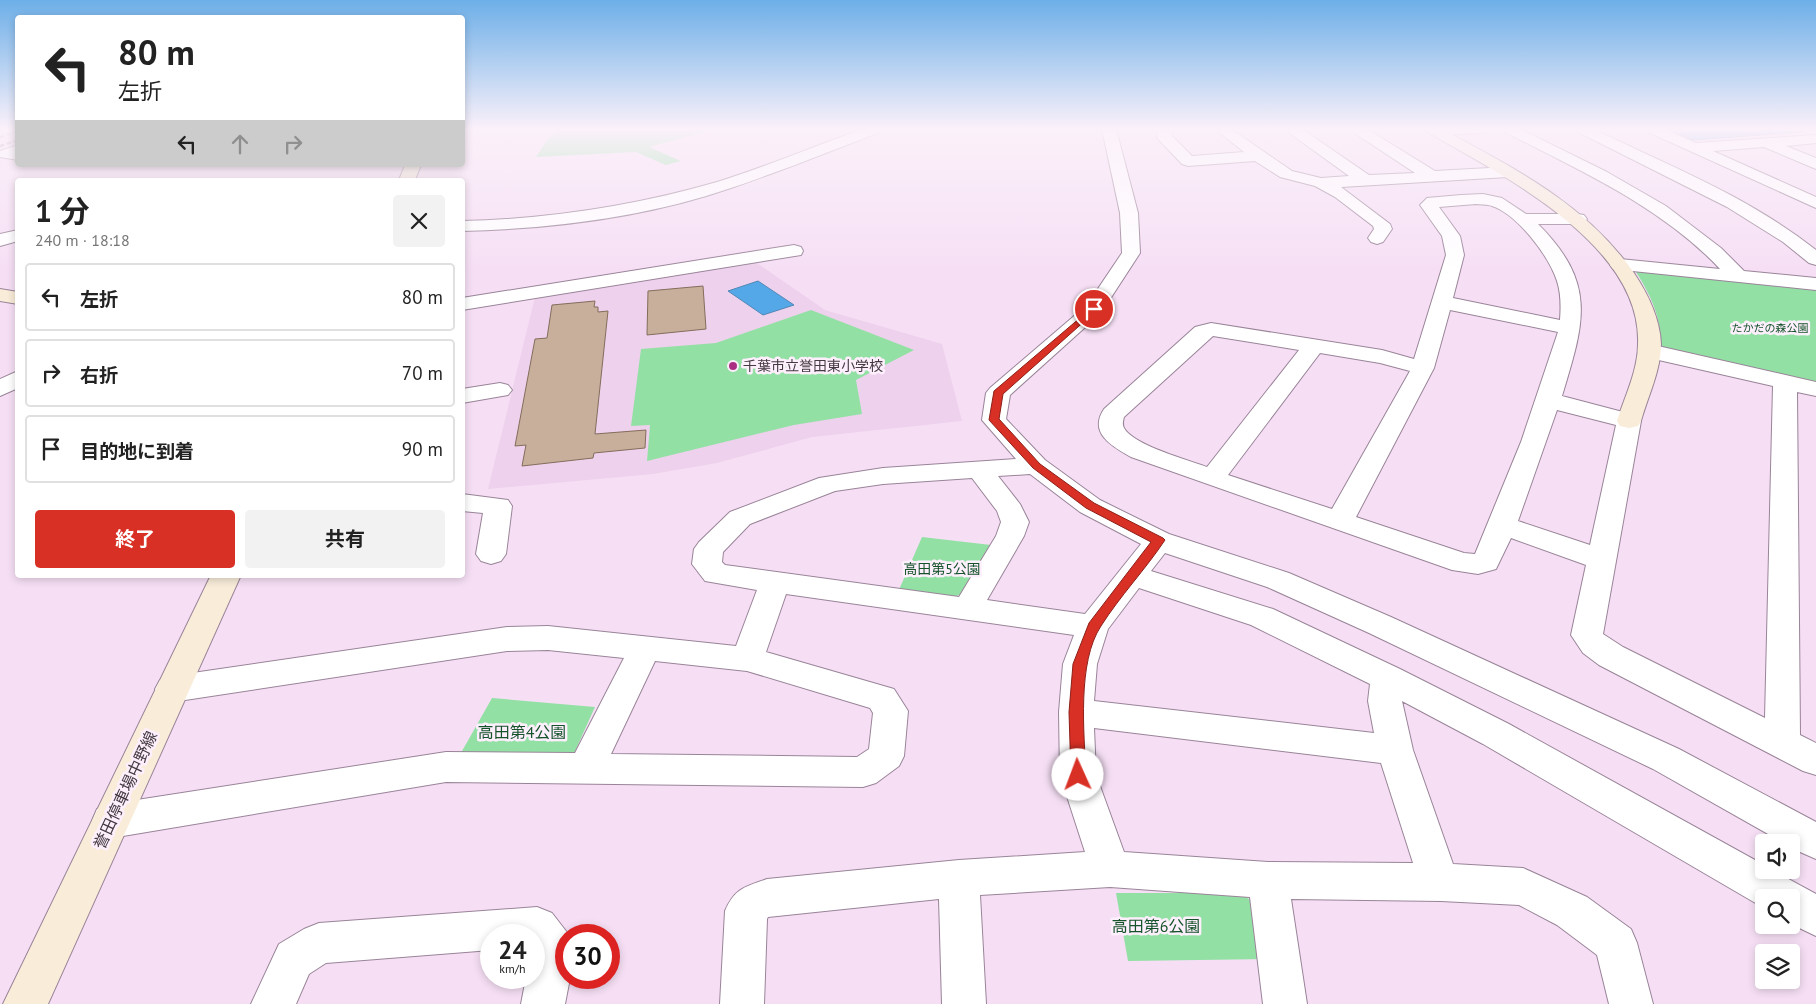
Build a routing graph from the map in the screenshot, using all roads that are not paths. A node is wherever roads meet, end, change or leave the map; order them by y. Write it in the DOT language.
graph roads {
  1 [pos="749,176"];
  2 [pos="1120,176"];
  3 [pos="1293,176"];
  4 [pos="1359,176"];
  5 [pos="1450,176"];
  6 [pos="1515,176"];
  7 [pos="1598,176"];
  8 [pos="1679,176"];
  9 [pos="1757,176"];
  10 [pos="1433,177"];
  11 [pos="1365,180"];
  12 [pos="1321,183"];
  13 [pos="1816,203"];
  14 [pos="1522,219"];
  15 [pos="1578,219"];
  16 [pos="465,226"];
  17 [pos="15,236"];
  18 [pos="1377,238"];
  19 [pos="0,240"];
  20 [pos="794,251"];
  21 [pos="1816,259"];
  22 [pos="1620,265"];
  23 [pos="1738,276"];
  24 [pos="1816,284"];
  25 [pos="0,296"];
  26 [pos="15,298"];
  27 [pos="1442,302"];
  28 [pos="465,304"];
  29 [pos="1570,328"];
  30 [pos="1315,345"];
  31 [pos="1649,352"];
  32 [pos="1423,368"];
  33 [pos="15,380"];
  34 [pos="1785,382"];
  35 [pos="0,389"];
  36 [pos="1816,389"];
  37 [pos="500,390"];
  38 [pos="465,396"];
  39 [pos="1549,400"];
  40 [pos="1629,421"];
  41 [pos="1036,466"];
  42 [pos="979,468"];
  43 [pos="1212,478"];
  44 [pos="465,502"];
  45 [pos="1340,521"];
  46 [pos="1502,525"];
  47 [pos="1159,540"];
  48 [pos="491,554"];
  49 [pos="1602,560"];
  50 [pos="1133,576"];
  51 [pos="225,578"];
  52 [pos="774,582"];
  53 [pos="967,609"];
  54 [pos="1093,626"];
  55 [pos="644,650"];
  56 [pos="747,659"];
  57 [pos="1388,678"];
  58 [pos="172,689"];
  59 [pos="1076,712"];
  60 [pos="1782,742"];
  61 [pos="1395,750"];
  62 [pos="1816,760"];
  63 [pos="585,769"];
  64 [pos="111,821"];
  65 [pos="1816,842"];
  66 [pos="1110,870"];
  67 [pos="959,878"];
  68 [pos="1268,880"];
  69 [pos="1441,882"];
  70 [pos="1768,889"];
  71 [pos="1800,907"];
  72 [pos="1816,916"];
  73 [pos="25,1004"];
  74 [pos="273,1004"];
  75 [pos="543,1004"];
  76 [pos="742,1004"];
  77 [pos="964,1004"];
  78 [pos="1285,1004"];
  79 [pos="1631,1004"];
  1 -- 16 [label="street"];
  2 -- 41 [label="street"];
  3 -- 12 [label="street"];
  4 -- 11 [label="street"];
  5 -- 10 [label="street"];
  6 -- 15 [label="street"];
  7 -- 23 [label="street"];
  8 -- 21 [label="street"];
  9 -- 13 [label="street"];
  10 -- 11 [label="street"];
  11 -- 12 [label="street"];
  12 -- 18 [label="street"];
  14 -- 15 [label="street"];
  14 -- 27 [label="street"];
  14 -- 29 [label="street"];
  15 -- 22 [label="street"];
  17 -- 19 [label="street"];
  20 -- 28 [label="street"];
  22 -- 23 [label="street"];
  22 -- 31 [label="street"];
  23 -- 24 [label="street"];
  25 -- 26 [label="street"];
  27 -- 29 [label="street"];
  27 -- 32 [label="street"];
  29 -- 39 [label="street"];
  30 -- 32 [label="street"];
  30 -- 43 [label="street"];
  30 -- 43 [label="street"];
  31 -- 34 [label="street"];
  31 -- 40 [label="street"];
  32 -- 45 [label="street"];
  33 -- 35 [label="street"];
  34 -- 36 [label="street"];
  34 -- 60 [label="street"];
  37 -- 38 [label="street"];
  39 -- 40 [label="street"];
  39 -- 46 [label="street"];
  40 -- 49 [label="street"];
  41 -- 42 [label="street"];
  41 -- 47 [label="street"];
  42 -- 52 [label="street"];
  42 -- 53 [label="street"];
  43 -- 45 [label="street"];
  44 -- 48 [label="street"];
  45 -- 46 [label="street"];
  46 -- 49 [label="street"];
  47 -- 50 [label="street"];
  47 -- 65 [label="street"];
  49 -- 60 [label="street"];
  50 -- 54 [label="street"];
  50 -- 57 [label="street"];
  51 -- 58 [label="street, 誉田停車場中野線"];
  52 -- 53 [label="street"];
  52 -- 56 [label="street"];
  53 -- 54 [label="street"];
  54 -- 59 [label="street"];
  55 -- 56 [label="street"];
  55 -- 58 [label="street"];
  55 -- 63 [label="street"];
  56 -- 63 [label="street"];
  57 -- 61 [label="street"];
  57 -- 70 [label="street"];
  58 -- 64 [label="street, 誉田停車場中野線"];
  59 -- 61 [label="street"];
  59 -- 66 [label="street"];
  60 -- 62 [label="street"];
  61 -- 69 [label="street"];
  63 -- 64 [label="street"];
  64 -- 73 [label="street, 誉田停車場中野線"];
  66 -- 67 [label="street"];
  66 -- 68 [label="street"];
  67 -- 76 [label="street"];
  67 -- 77 [label="street"];
  68 -- 69 [label="street"];
  68 -- 78 [label="street"];
  69 -- 79 [label="street"];
  71 -- 72 [label="street"];
  74 -- 75 [label="street"];
}
